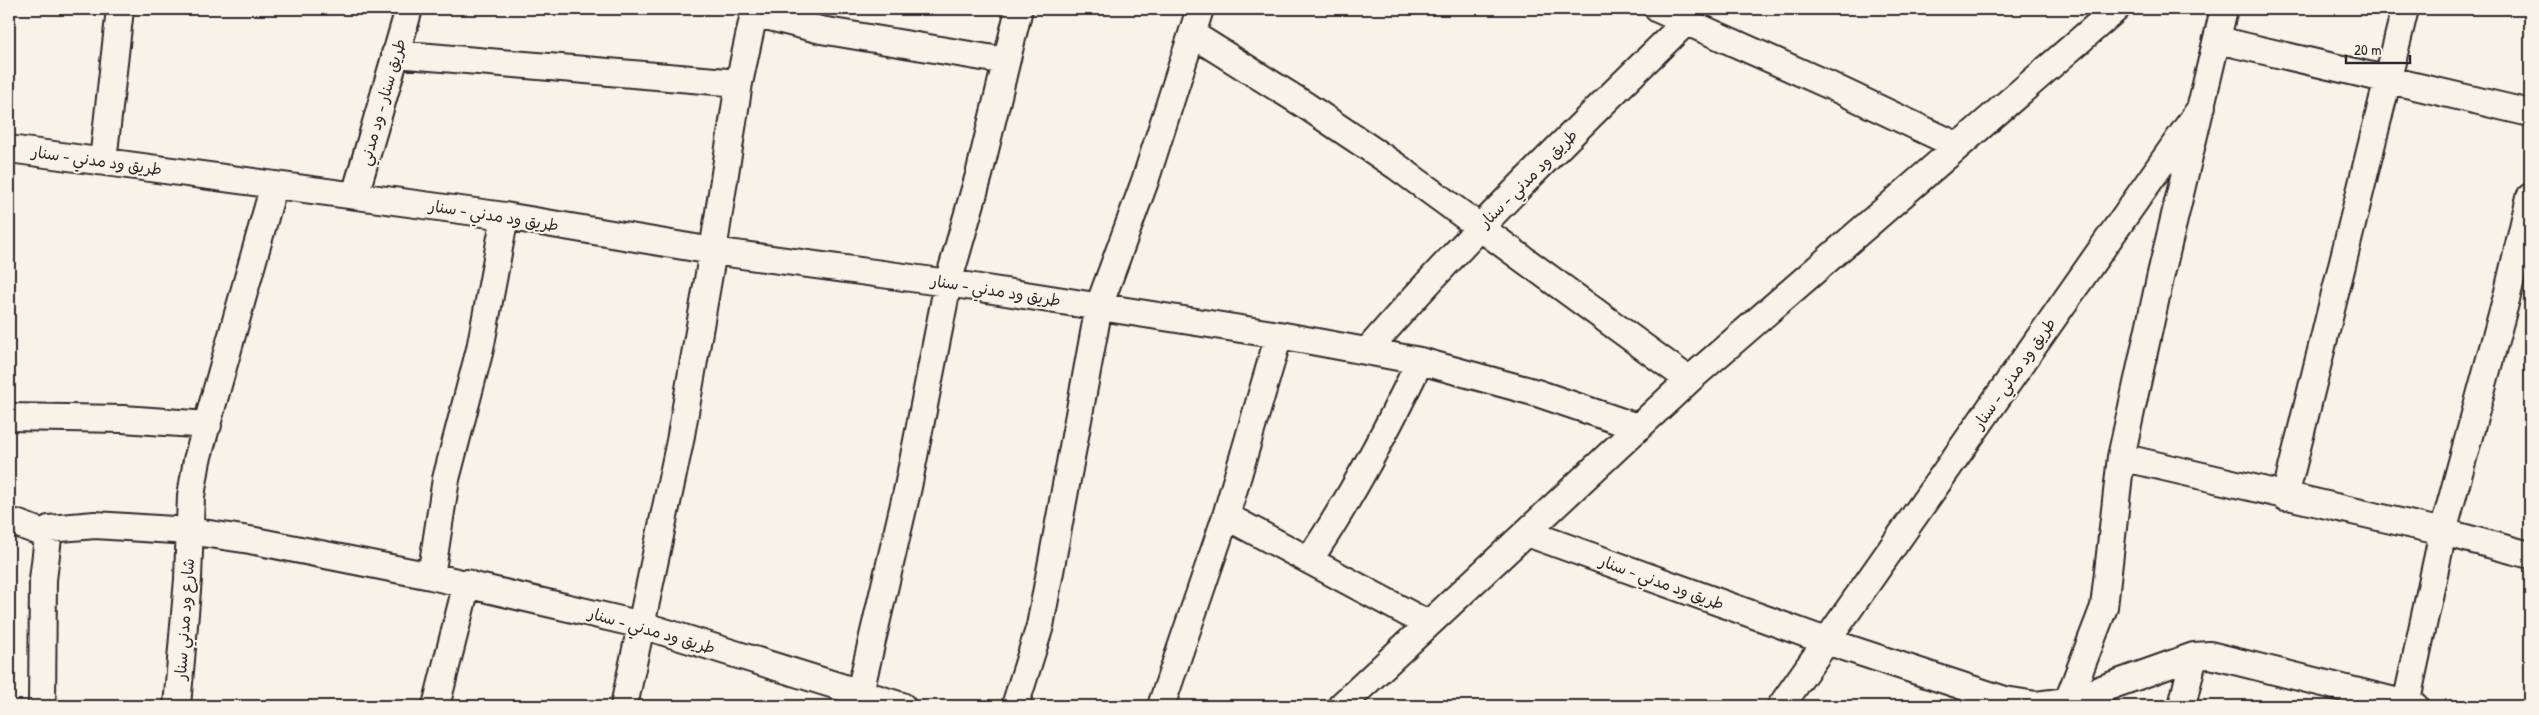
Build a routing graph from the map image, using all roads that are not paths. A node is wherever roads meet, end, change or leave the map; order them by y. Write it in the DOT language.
graph roads {
  1 [pos="120,9"];
  2 [pos="409,9"];
  3 [pos="1019,9"];
  4 [pos="1200,9"];
  5 [pos="1658,9"];
  6 [pos="2116,9"];
  7 [pos="2224,9"];
  8 [pos="2405,9"];
  9 [pos="754,11"];
  10 [pos="1688,15"];
  11 [pos="1192,34"];
  12 [pos="2218,40"];
  13 [pos="395,54"];
  14 [pos="1006,61"];
  15 [pos="2389,80"];
  16 [pos="739,83"];
  17 [pos="2202,106"];
  18 [pos="2530,113"];
  19 [pos="1958,146"];
  20 [pos="9,148"];
  21 [pos="103,161"];
  22 [pos="274,185"];
  23 [pos="355,195"];
  24 [pos="2530,197"];
  25 [pos="505,216"];
  26 [pos="1480,226"];
  27 [pos="713,250"];
  28 [pos="948,283"];
  29 [pos="1099,306"];
  30 [pos="1279,335"];
  31 [pos="1367,351"];
  32 [pos="1420,361"];
  33 [pos="1688,380"];
  34 [pos="9,417"];
  35 [pos="208,425"];
  36 [pos="1637,427"];
  37 [pos="2121,457"];
  38 [pos="2285,497"];
  39 [pos="1226,516"];
  40 [pos="9,524"];
  41 [pos="49,529"];
  42 [pos="189,531"];
  43 [pos="2443,532"];
  44 [pos="1527,533"];
  45 [pos="2530,555"];
  46 [pos="1308,560"];
  47 [pos="431,576"];
  48 [pos="467,583"];
  49 [pos="1428,624"];
  50 [pos="642,625"];
  51 [pos="1826,640"];
  52 [pos="2194,656"];
  53 [pos="860,692"];
  54 [pos="829,696"];
  55 [pos="2350,698"];
  56 [pos="2067,704"];
  57 [pos="1345,705"];
  58 [pos="2410,705"];
  59 [pos="42,706"];
  60 [pos="177,706"];
  61 [pos="436,706"];
  62 [pos="624,706"];
  63 [pos="902,706"];
  64 [pos="1015,706"];
  65 [pos="1161,706"];
  66 [pos="1782,706"];
  67 [pos="2182,706"];
  1 -- 21 [label="street"];
  2 -- 13 [label="street, طريق سنار - ود مدني"];
  3 -- 14 [label="street"];
  4 -- 11 [label="street"];
  5 -- 10 [label="street"];
  6 -- 19 [label="street"];
  7 -- 12 [label="street, طريق ود مدني - سنار"];
  8 -- 15 [label="street"];
  9 -- 14 [label="street"];
  9 -- 16 [label="street"];
  10 -- 19 [label="street"];
  10 -- 26 [label="street, طريق ود مدني - سنار"];
  11 -- 26 [label="street"];
  11 -- 29 [label="street"];
  12 -- 15 [label="street"];
  12 -- 17 [label="street, طريق ود مدني - سنار"];
  13 -- 16 [label="street"];
  13 -- 23 [label="street, طريق سنار - ود مدني"];
  14 -- 28 [label="street"];
  15 -- 18 [label="street"];
  15 -- 38 [label="street"];
  16 -- 27 [label="street"];
  17 -- 37 [label="street, طريق ود مدني - سنار"];
  17 -- 51 [label="street, طريق ود مدني - سنار"];
  19 -- 33 [label="street"];
  20 -- 21 [label="street, طريق ود مدني - سنار"];
  21 -- 22 [label="street, طريق ود مدني - سنار"];
  22 -- 23 [label="street, طريق ود مدني - سنار"];
  22 -- 35 [label="street"];
  23 -- 25 [label="street, طريق ود مدني - سنار"];
  24 -- 43 [label="street"];
  25 -- 27 [label="street, طريق ود مدني - سنار"];
  25 -- 47 [label="street"];
  26 -- 31 [label="street, طريق ود مدني - سنار"];
  26 -- 33 [label="street"];
  27 -- 28 [label="street, طريق ود مدني - سنار"];
  27 -- 50 [label="street"];
  28 -- 29 [label="street, طريق ود مدني - سنار"];
  28 -- 53 [label="street"];
  29 -- 30 [label="street, طريق ود مدني - سنار"];
  29 -- 64 [label="street"];
  30 -- 31 [label="street, طريق ود مدني - سنار"];
  30 -- 39 [label="street"];
  31 -- 32 [label="street, طريق ود مدني - سنار"];
  32 -- 36 [label="street, طريق ود مدني - سنار"];
  32 -- 46 [label="street"];
  33 -- 36 [label="street"];
  34 -- 35 [label="street"];
  35 -- 42 [label="street"];
  36 -- 44 [label="street"];
  37 -- 38 [label="street"];
  37 -- 56 [label="street, طريق ود مدني - سنار"];
  38 -- 43 [label="street"];
  39 -- 46 [label="street"];
  39 -- 65 [label="street"];
  40 -- 41 [label="street, طريق ود مدني - سنار"];
  41 -- 42 [label="street, طريق ود مدني - سنار"];
  41 -- 59 [label="street"];
  42 -- 47 [label="street, طريق ود مدني - سنار"];
  42 -- 60 [label="street, شارع ود مدني سنار"];
  43 -- 45 [label="street"];
  43 -- 58 [label="street"];
  44 -- 49 [label="street"];
  44 -- 51 [label="street, طريق ود مدني - سنار"];
  46 -- 49 [label="street"];
  47 -- 48 [label="street, طريق ود مدني - سنار"];
  48 -- 50 [label="street, طريق ود مدني - سنار"];
  48 -- 61 [label="street"];
  49 -- 57 [label="street"];
  50 -- 54 [label="street, طريق ود مدني - سنار"];
  50 -- 62 [label="street"];
  51 -- 56 [label="street, طريق ود مدني - سنار"];
  51 -- 66 [label="street, طريق ود مدني - سنار"];
  52 -- 55 [label="street"];
  52 -- 56 [label="street"];
  52 -- 67 [label="street"];
  53 -- 54 [label="street, طريق ود مدني - سنار"];
  53 -- 63 [label="street, طريق ود مدني - سنار"];
  55 -- 58 [label="street"];
}
